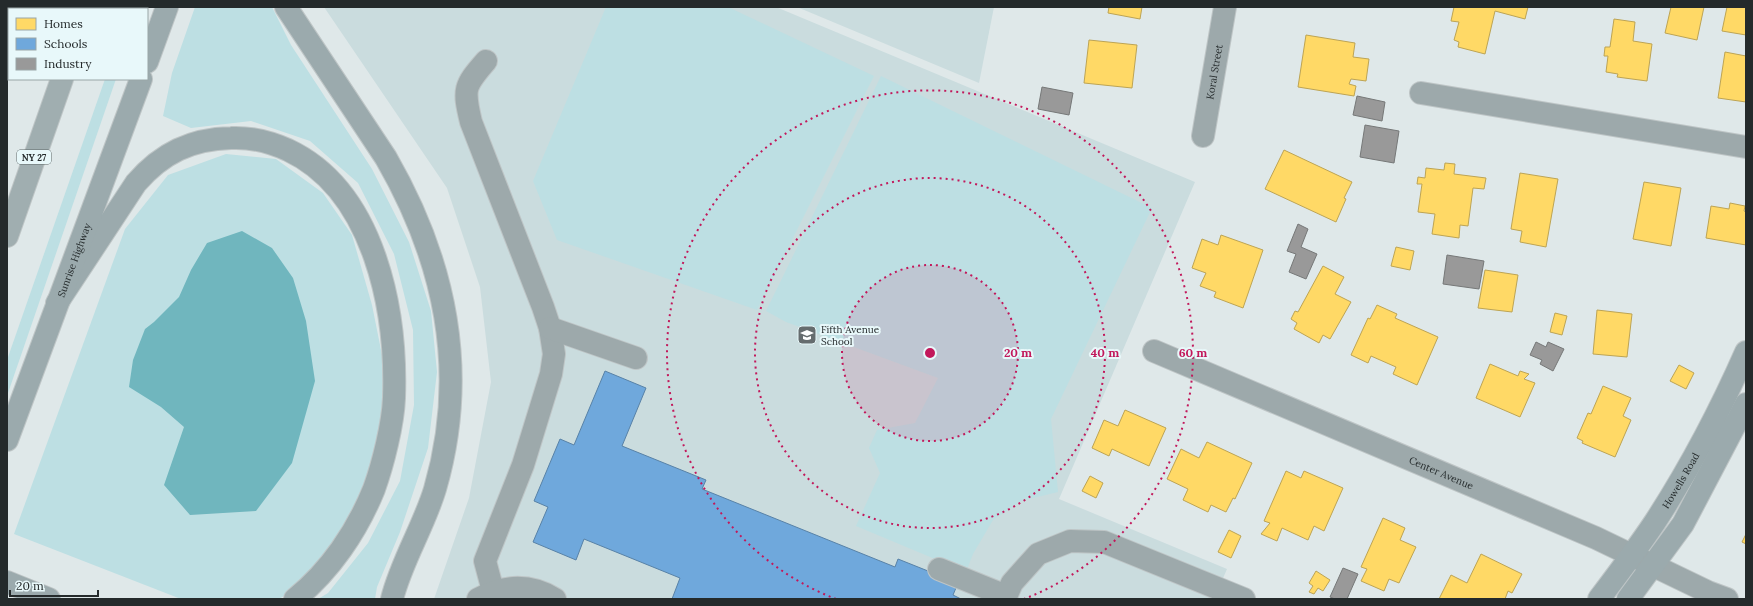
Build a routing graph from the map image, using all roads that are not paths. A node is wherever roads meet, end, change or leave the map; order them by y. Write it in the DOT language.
graph roads {
  1 [pos="167,7"];
  2 [pos="286,7"];
  3 [pos="1226,7"];
  4 [pos="148,59"];
  5 [pos="486,61"];
  6 [pos="62,80"];
  7 [pos="140,80"];
  8 [pos="1421,93"];
  9 [pos="1203,136"];
  10 [pos="1746,147"];
  11 [pos="7,236"];
  12 [pos="58,303"];
  13 [pos="550,328"];
  14 [pos="1154,351"];
  15 [pos="1746,352"];
  16 [pos="636,358"];
  17 [pos="1746,404"];
  18 [pos="7,440"];
  19 [pos="1632,555"];
  20 [pos="1653,565"];
  21 [pos="939,569"];
  22 [pos="7,582"];
  23 [pos="1205,592"];
  24 [pos="39,595"];
  25 [pos="486,595"];
  26 [pos="1006,597"];
  27 [pos="295,599"];
  28 [pos="392,599"];
  29 [pos="555,599"];
  30 [pos="1244,599"];
  31 [pos="1599,599"];
  32 [pos="1628,599"];
  33 [pos="1728,599"];
  1 -- 4 [label="main road"];
  2 -- 28 [label="main road"];
  3 -- 9 [label="street, Koral Street"];
  5 -- 13 [label="street"];
  6 -- 11 [label="highway, NY 27"];
  7 -- 12 [label="main road, Sunrise Highway"];
  8 -- 10 [label="street"];
  12 -- 18 [label="main road, Sunrise Highway"];
  12 -- 27 [label="main road"];
  13 -- 16 [label="street"];
  13 -- 25 [label="street"];
  14 -- 19 [label="street, Center Avenue"];
  15 -- 19 [label="main road, Howells Road"];
  17 -- 20 [label="main road"];
  19 -- 20 [label="street, Center Avenue"];
  19 -- 31 [label="main road, Howells Road"];
  20 -- 32 [label="main road"];
  20 -- 33 [label="street, Center Avenue"];
  21 -- 26 [label="street"];
  22 -- 24 [label="main road"];
  23 -- 26 [label="street"];
  23 -- 30 [label="street"];
  25 -- 29 [label="street"];
}
